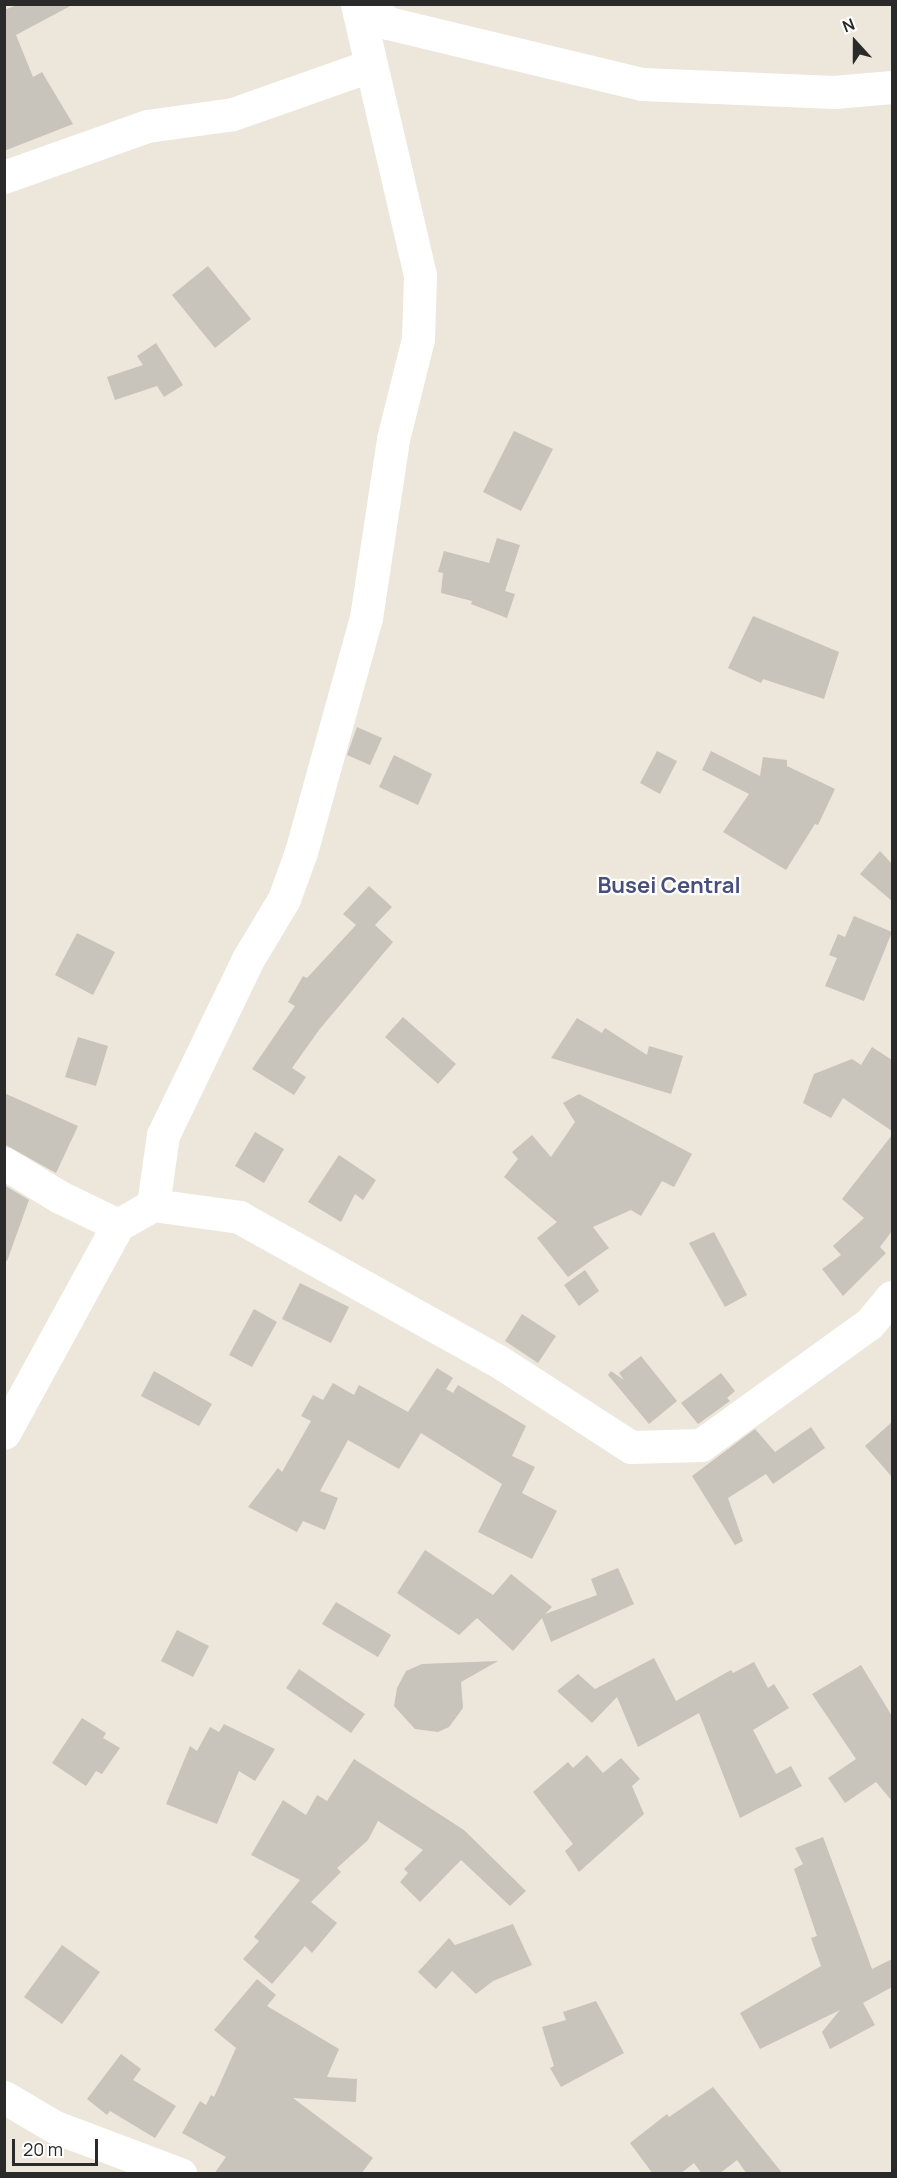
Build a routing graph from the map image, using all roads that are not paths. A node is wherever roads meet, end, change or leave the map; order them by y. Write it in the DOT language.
graph roads {
  1 [pos="357,4"];
  2 [pos="366,4"];
  3 [pos="369,66"];
  4 [pos="892,87"];
  5 [pos="4,177"];
  6 [pos="4,1163"];
  7 [pos="153,1205"];
  8 [pos="118,1225"];
  9 [pos="892,1297"];
  10 [pos="4,1433"];
  11 [pos="4,2097"];
  12 [pos="180,2174"];
  1 -- 3 [label="street"];
  2 -- 4 [label="street"];
  3 -- 5 [label="street"];
  3 -- 7 [label="street"];
  6 -- 8 [label="street"];
  7 -- 8 [label="street"];
  7 -- 9 [label="street"];
  8 -- 10 [label="street"];
  11 -- 12 [label="street"];
}
